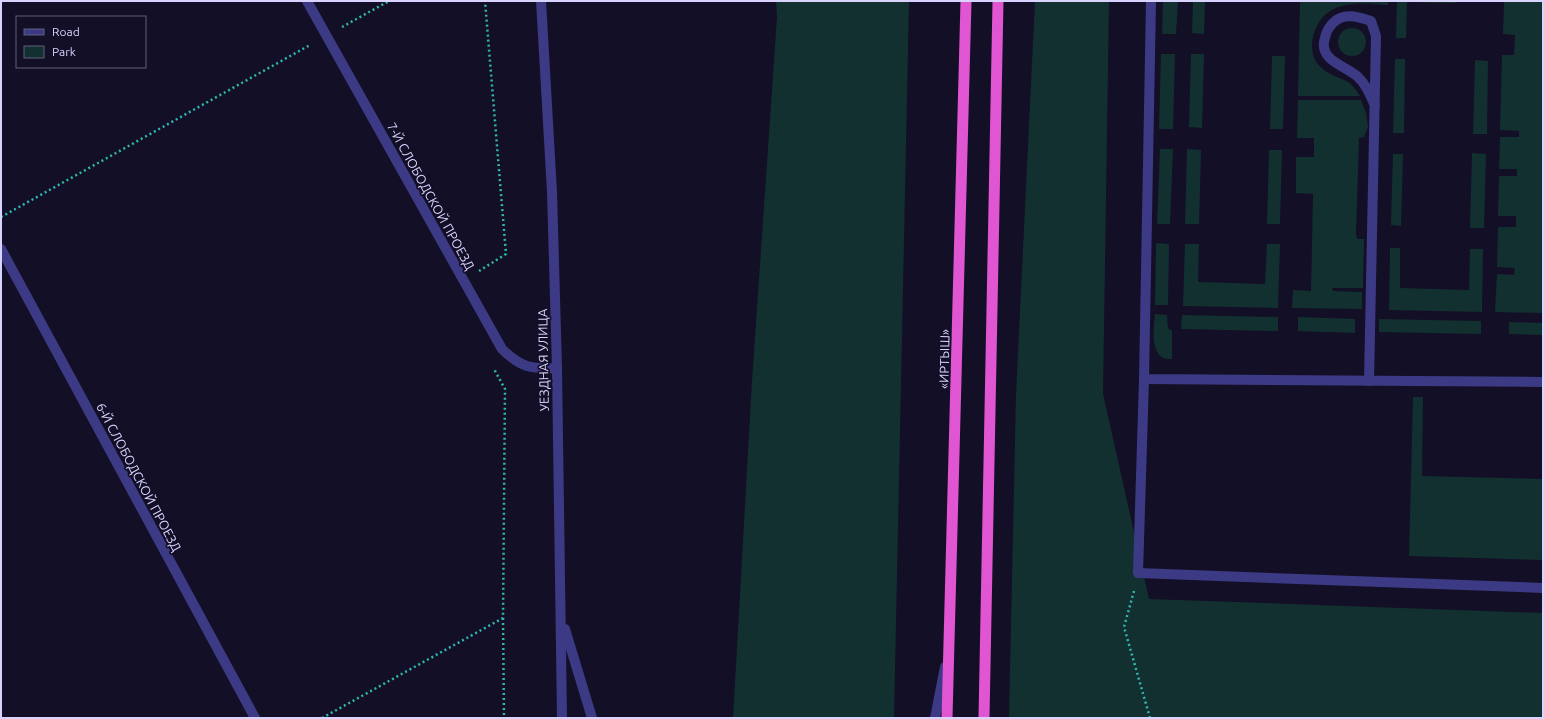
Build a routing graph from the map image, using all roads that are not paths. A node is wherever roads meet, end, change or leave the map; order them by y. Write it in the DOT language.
graph roads {
  1 [pos="307,1"];
  2 [pos="542,1"];
  3 [pos="966,1"];
  4 [pos="998,1"];
  5 [pos="1151,1"];
  6 [pos="1375,106"];
  7 [pos="1,249"];
  8 [pos="557,368"];
  9 [pos="1144,379"];
  10 [pos="1369,381"];
  11 [pos="1543,382"];
  12 [pos="1543,588"];
  13 [pos="562,617"];
  14 [pos="949,649"];
  15 [pos="254,718"];
  16 [pos="562,718"];
  17 [pos="592,718"];
  18 [pos="935,718"];
  19 [pos="947,718"];
  20 [pos="984,718"];
  1 -- 8 [label="street, 7-Й СЛОБОДСКОЙ ПРОЕЗД"];
  2 -- 8 [label="street, УЕЗДНАЯ УЛИЦА"];
  3 -- 14 [label="highway, «ИРТЫШ»"];
  4 -- 20 [label="highway"];
  5 -- 9 [label="street"];
  6 -- 6 [label="street"];
  6 -- 10 [label="street"];
  7 -- 15 [label="street, 6-Й СЛОБОДСКОЙ ПРОЕЗД"];
  8 -- 13 [label="street, УЕЗДНАЯ УЛИЦА"];
  9 -- 10 [label="street"];
  9 -- 12 [label="street"];
  10 -- 11 [label="street"];
  13 -- 16 [label="street, УЕЗДНАЯ УЛИЦА"];
  13 -- 17 [label="street"];
  14 -- 18 [label="street"];
  14 -- 19 [label="highway, «ИРТЫШ»"];
}
